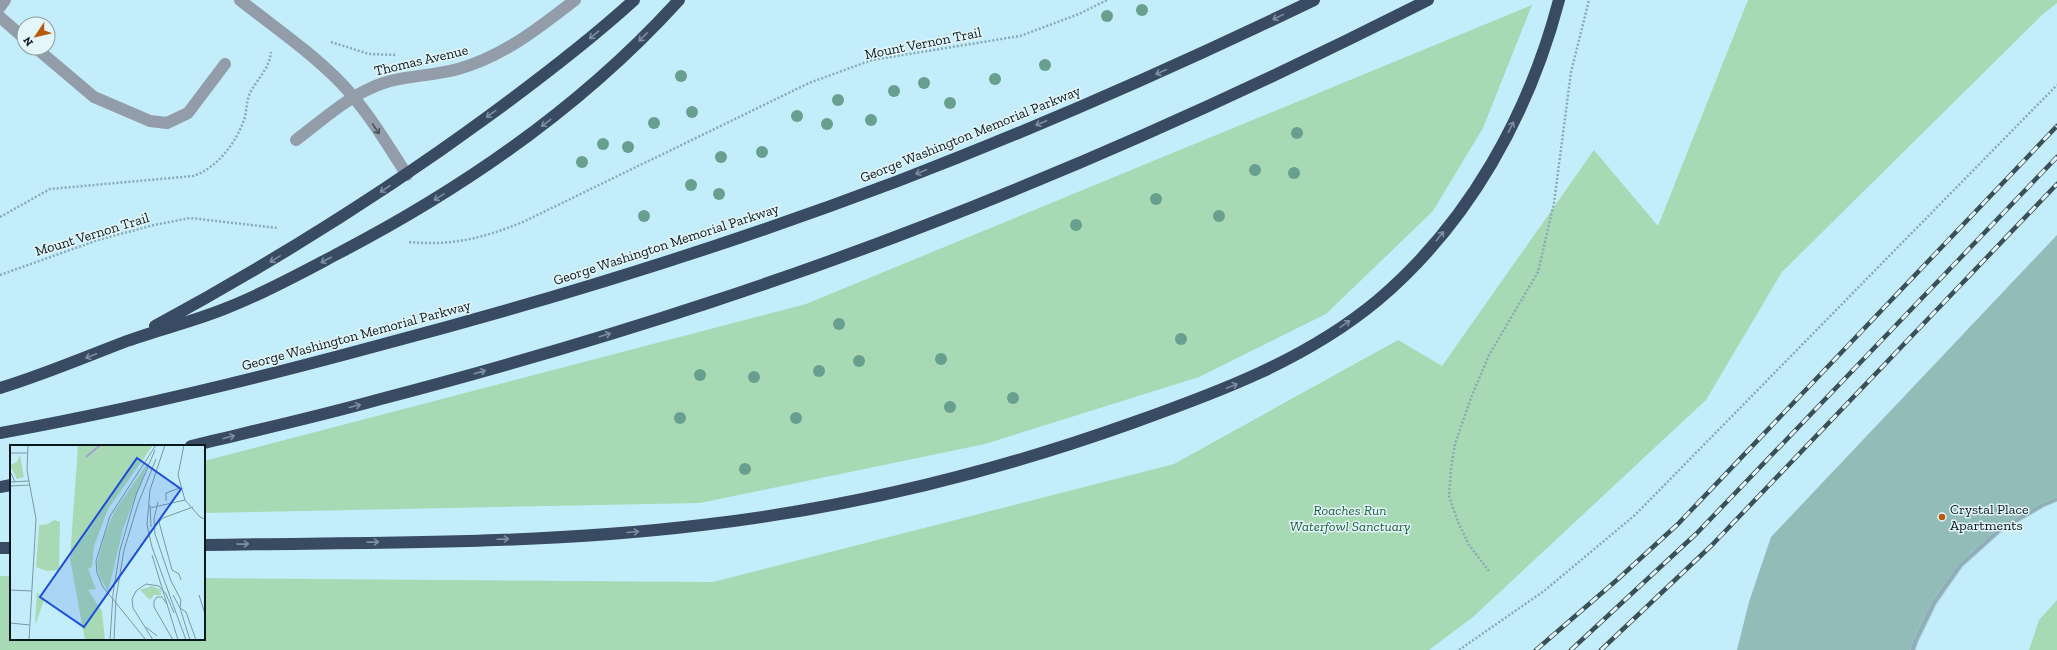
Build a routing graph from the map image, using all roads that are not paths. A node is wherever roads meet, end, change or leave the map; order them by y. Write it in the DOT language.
graph roads {
  1 [pos="5,0"];
  2 [pos="240,0"];
  3 [pos="575,0"];
  4 [pos="634,0"];
  5 [pos="683,0"];
  6 [pos="1314,0"];
  7 [pos="1428,0"];
  8 [pos="1559,0"];
  9 [pos="675,5"];
  10 [pos="0,7"];
  11 [pos="0,17"];
  12 [pos="16,31"];
  13 [pos="45,56"];
  14 [pos="224,64"];
  15 [pos="354,97"];
  16 [pos="296,140"];
  17 [pos="407,175"];
  18 [pos="127,341"];
  19 [pos="0,388"];
  20 [pos="0,433"];
  21 [pos="195,445"];
  22 [pos="10,485"];
  23 [pos="0,487"];
  24 [pos="205,544"];
  1 -- 10 [label="lane"];
  2 -- 15 [label="lane"];
  3 -- 15 [label="lane, Thomas Avenue"];
  4 -- 17 [label="highway, one-way"];
  5 -- 9 [label="highway"];
  6 -- 20 [label="highway, George Washington Memorial Parkway, one-way"];
  21 -- 7 [label="highway, one-way"];
  24 -- 8 [label="highway, one-way"];
  9 -- 18 [label="highway, one-way"];
  11 -- 12 [label="lane"];
  13 -- 14 [label="lane"];
  15 -- 16 [label="lane, Thomas Avenue"];
  15 -- 17 [label="lane, one-way"];
  17 -- 18 [label="highway, one-way"];
  18 -- 19 [label="highway, one-way"];
  22 -- 23 [label="highway"];
}
